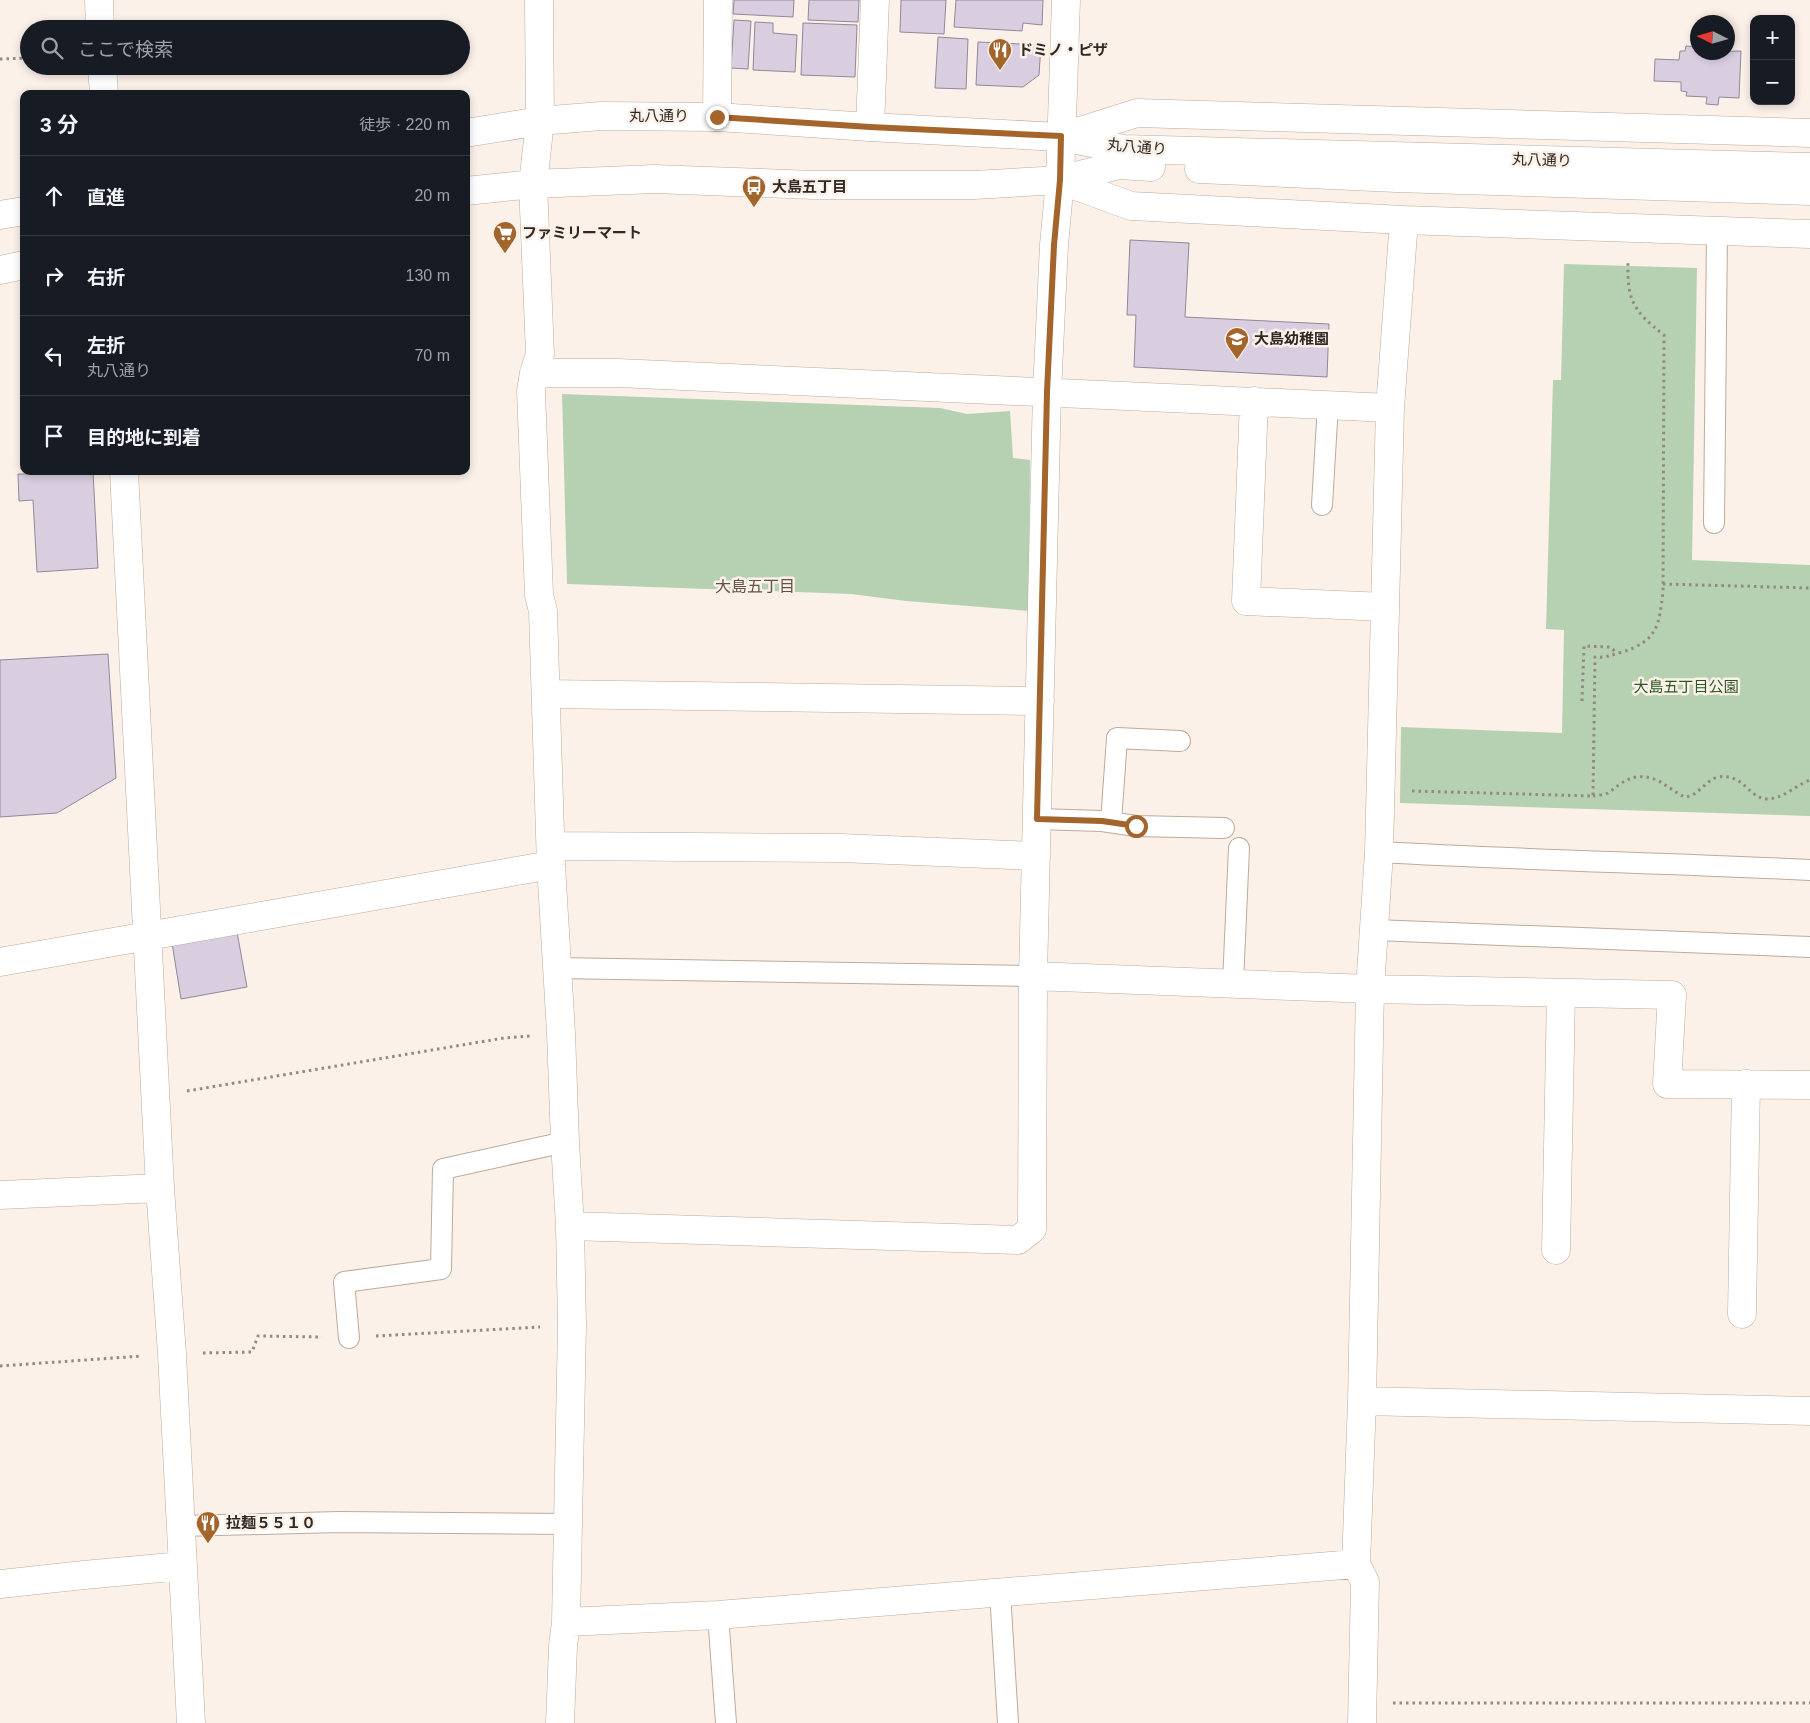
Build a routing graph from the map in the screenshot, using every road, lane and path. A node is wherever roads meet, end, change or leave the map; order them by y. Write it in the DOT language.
graph roads {
  1 [pos="99,0"];
  2 [pos="539,0"];
  3 [pos="718,0"];
  4 [pos="876,0"];
  5 [pos="1066,0"];
  6 [pos="100,20"];
  7 [pos="20,58"];
  8 [pos="0,59"];
  9 [pos="103,75"];
  10 [pos="104,90"];
  11 [pos="717,117"];
  12 [pos="540,121"];
  13 [pos="870,127"];
  14 [pos="470,132"];
  15 [pos="1810,133"];
  16 [pos="1061,136"];
  17 [pos="1121,157"];
  18 [pos="1810,167"];
  19 [pos="1060,180"];
  20 [pos="533,184"];
  21 [pos="470,190"];
  22 [pos="1810,191"];
  23 [pos="20,212"];
  24 [pos="0,216"];
  25 [pos="1404,220"];
  26 [pos="1717,230"];
  27 [pos="1810,234"];
  28 [pos="1628,256"];
  29 [pos="20,266"];
  30 [pos="0,270"];
  31 [pos="534,373"];
  32 [pos="1047,392"];
  33 [pos="1254,401"];
  34 [pos="1328,404"];
  35 [pos="1390,408"];
  36 [pos="124,475"];
  37 [pos="1322,505"];
  38 [pos="1714,523"];
  39 [pos="1663,584"];
  40 [pos="1810,588"];
  41 [pos="1385,607"];
  42 [pos="1618,654"];
  43 [pos="546,694"];
  44 [pos="1040,701"];
  45 [pos="1582,701"];
  46 [pos="1180,741"];
  47 [pos="1810,780"];
  48 [pos="1381,790"];
  49 [pos="1592,796"];
  50 [pos="1037,819"];
  51 [pos="1111,822"];
  52 [pos="1224,828"];
  53 [pos="1239,848"];
  54 [pos="1379,852"];
  55 [pos="551,855"];
  56 [pos="1036,856"];
  57 [pos="1810,870"];
  58 [pos="1375,930"];
  59 [pos="148,937"];
  60 [pos="1810,947"];
  61 [pos="0,962"];
  62 [pos="557,968"];
  63 [pos="1032,976"];
  64 [pos="1233,983"];
  65 [pos="1370,989"];
  66 [pos="1561,993"];
  67 [pos="562,1033"];
  68 [pos="1746,1084"];
  69 [pos="1810,1085"];
  70 [pos="156,1096"];
  71 [pos="565,1142"];
  72 [pos="160,1188"];
  73 [pos="0,1195"];
  74 [pos="570,1226"];
  75 [pos="1556,1250"];
  76 [pos="1742,1314"];
  77 [pos="572,1325"];
  78 [pos="349,1338"];
  79 [pos="172,1354"];
  80 [pos="0,1366"];
  81 [pos="1362,1401"];
  82 [pos="1810,1411"];
  83 [pos="568,1524"];
  84 [pos="181,1526"];
  85 [pos="1356,1564"];
  86 [pos="182,1566"];
  87 [pos="0,1584"];
  88 [pos="1000,1592"];
  89 [pos="718,1615"];
  90 [pos="566,1622"];
  91 [pos="1395,1703"];
  92 [pos="1810,1703"];
  93 [pos="191,1723"];
  94 [pos="560,1723"];
  95 [pos="726,1723"];
  96 [pos="1008,1723"];
  97 [pos="1362,1723"];
  1 -- 6 [label="street"];
  2 -- 12 [label="street"];
  3 -- 11 [label="street"];
  4 -- 13 [label="street"];
  5 -- 16 [label="street"];
  7 -- 8 [label="path"];
  9 -- 10 [label="street"];
  11 -- 12 [label="street, 丸八通り"];
  11 -- 13 [label="street, 丸八通り"];
  12 -- 14 [label="street, 丸八通り"];
  12 -- 20 [label="street"];
  13 -- 16 [label="street, 丸八通り"];
  15 -- 16 [label="street"];
  16 -- 17 [label="street, 丸八通り"];
  16 -- 19 [label="street"];
  17 -- 18 [label="street, 丸八通り"];
  17 -- 19 [label="street, 丸八通り"];
  17 -- 22 [label="street, 丸八通り"];
  19 -- 20 [label="street, 丸八通り"];
  19 -- 25 [label="street"];
  19 -- 32 [label="street"];
  20 -- 21 [label="street, 丸八通り"];
  20 -- 31 [label="street"];
  23 -- 24 [label="street"];
  25 -- 26 [label="street"];
  25 -- 35 [label="street"];
  26 -- 27 [label="street"];
  26 -- 38 [label="lane"];
  28 -- 39 [label="path"];
  29 -- 30 [label="street"];
  31 -- 32 [label="street"];
  31 -- 43 [label="street"];
  32 -- 33 [label="street"];
  32 -- 44 [label="street"];
  33 -- 34 [label="street"];
  33 -- 41 [label="street"];
  34 -- 35 [label="street"];
  34 -- 37 [label="lane"];
  35 -- 41 [label="street"];
  36 -- 59 [label="street"];
  39 -- 40 [label="path"];
  39 -- 42 [label="path"];
  41 -- 48 [label="street"];
  42 -- 45 [label="path"];
  42 -- 49 [label="path"];
  43 -- 44 [label="street"];
  43 -- 55 [label="street"];
  44 -- 50 [label="street"];
  46 -- 51 [label="lane"];
  47 -- 49 [label="path"];
  48 -- 49 [label="path"];
  48 -- 54 [label="street"];
  50 -- 51 [label="lane"];
  50 -- 56 [label="street"];
  51 -- 52 [label="lane"];
  53 -- 64 [label="lane"];
  54 -- 57 [label="lane"];
  54 -- 58 [label="street"];
  55 -- 56 [label="street"];
  55 -- 59 [label="street"];
  55 -- 62 [label="street"];
  56 -- 63 [label="street"];
  58 -- 60 [label="lane"];
  58 -- 65 [label="street"];
  59 -- 61 [label="street"];
  59 -- 70 [label="street"];
  62 -- 63 [label="lane"];
  62 -- 67 [label="street"];
  63 -- 64 [label="street"];
  63 -- 74 [label="street"];
  64 -- 65 [label="street"];
  65 -- 66 [label="street"];
  65 -- 81 [label="street"];
  66 -- 68 [label="street"];
  66 -- 75 [label="street"];
  67 -- 70 [label="path"];
  67 -- 71 [label="street"];
  68 -- 69 [label="street"];
  68 -- 76 [label="street"];
  70 -- 72 [label="street"];
  71 -- 74 [label="street"];
  71 -- 78 [label="lane"];
  72 -- 73 [label="street"];
  72 -- 79 [label="street"];
  74 -- 77 [label="street"];
  77 -- 78 [label="path"];
  77 -- 83 [label="street"];
  78 -- 79 [label="path"];
  79 -- 80 [label="path"];
  79 -- 84 [label="street"];
  81 -- 82 [label="street"];
  81 -- 85 [label="street"];
  83 -- 84 [label="lane"];
  83 -- 90 [label="street"];
  84 -- 86 [label="street"];
  85 -- 88 [label="street"];
  85 -- 97 [label="street"];
  86 -- 87 [label="street"];
  86 -- 93 [label="street"];
  88 -- 89 [label="street"];
  88 -- 96 [label="lane"];
  89 -- 90 [label="street"];
  89 -- 95 [label="lane"];
  90 -- 94 [label="street"];
  91 -- 92 [label="path"];
}
